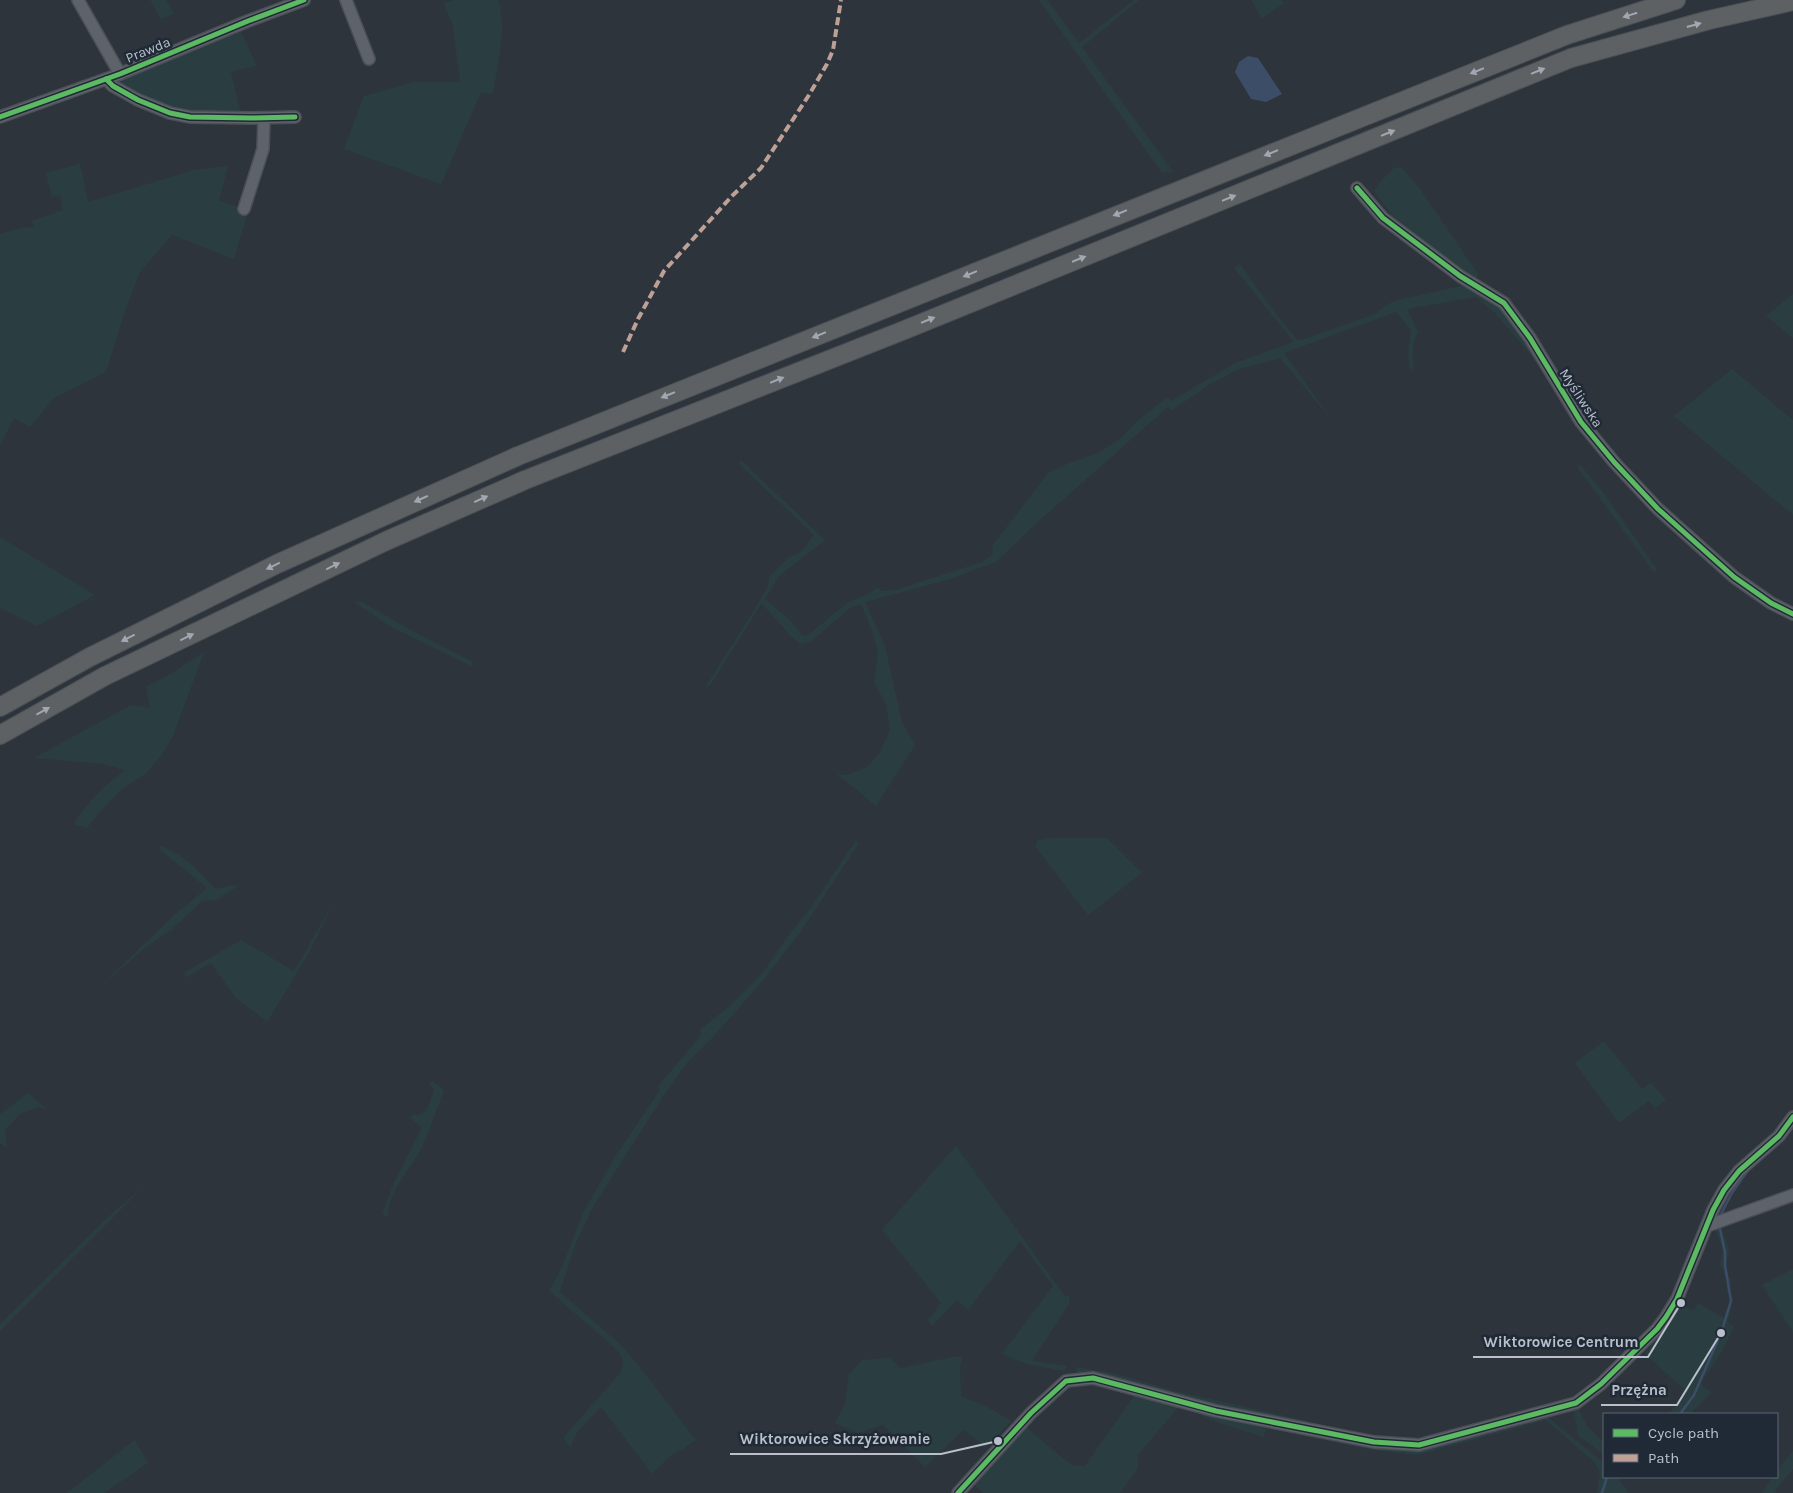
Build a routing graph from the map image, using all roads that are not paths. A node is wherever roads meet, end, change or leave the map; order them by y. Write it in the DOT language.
graph roads {
  1 [pos="78,0"];
  2 [pos="304,0"];
  3 [pos="346,0"];
  4 [pos="1676,0"];
  5 [pos="1793,1"];
  6 [pos="369,59"];
  7 [pos="120,74"];
  8 [pos="106,79"];
  9 [pos="0,117"];
  10 [pos="296,117"];
  11 [pos="264,118"];
  12 [pos="1357,188"];
  13 [pos="244,208"];
  14 [pos="1793,614"];
  15 [pos="0,707"];
  16 [pos="0,735"];
  17 [pos="1793,1117"];
  18 [pos="1793,1195"];
  19 [pos="1707,1226"];
  20 [pos="958,1493"];
  1 -- 7 [label="street"];
  2 -- 7 [label="street, Prawda"];
  3 -- 6 [label="street"];
  4 -- 15 [label="highway, one-way"];
  16 -- 5 [label="highway, one-way"];
  7 -- 8 [label="street, Prawda"];
  8 -- 9 [label="street, Prawda"];
  8 -- 11 [label="street"];
  10 -- 11 [label="street"];
  11 -- 13 [label="street"];
  12 -- 14 [label="street, Myśliwska"];
  17 -- 19 [label="street"];
  18 -- 19 [label="street"];
  19 -- 20 [label="street"];
}
